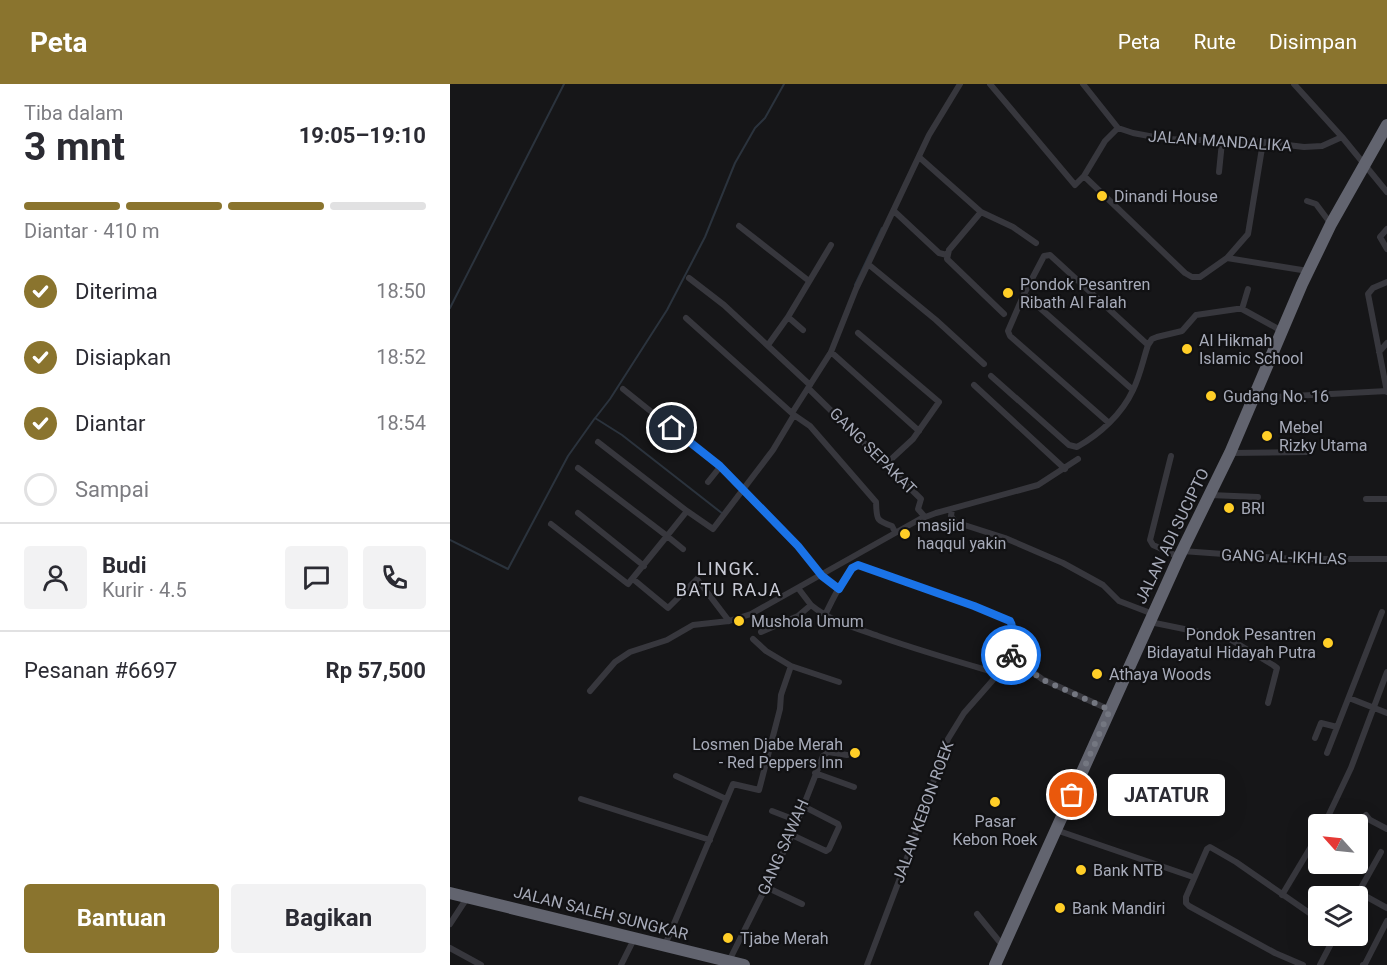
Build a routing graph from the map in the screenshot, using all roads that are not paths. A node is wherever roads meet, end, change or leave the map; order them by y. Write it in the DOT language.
graph roads {
  1 [pos="960,84"];
  2 [pos="990,84"];
  3 [pos="1083,84"];
  4 [pos="1294,84"];
  5 [pos="1387,125"];
  6 [pos="1118,128"];
  7 [pos="1342,137"];
  8 [pos="1222,142"];
  9 [pos="1263,142"];
  10 [pos="919,157"];
  11 [pos="1365,166"];
  12 [pos="1219,172"];
  13 [pos="1084,176"];
  14 [pos="1387,192"];
  15 [pos="1306,201"];
  16 [pos="894,211"];
  17 [pos="981,212"];
  18 [pos="1331,224"];
  19 [pos="739,226"];
  20 [pos="1387,229"];
  21 [pos="1036,243"];
  22 [pos="831,245"];
  23 [pos="1387,249"];
  24 [pos="947,255"];
  25 [pos="1227,258"];
  26 [pos="868,264"];
  27 [pos="1308,271"];
  28 [pos="689,278"];
  29 [pos="809,281"];
  30 [pos="1387,282"];
  31 [pos="1248,290"];
  32 [pos="1024,294"];
  33 [pos="1242,309"];
  34 [pos="1004,314"];
  35 [pos="788,317"];
  36 [pos="686,318"];
  37 [pos="803,330"];
  38 [pos="1283,331"];
  39 [pos="858,333"];
  40 [pos="1387,343"];
  41 [pos="768,345"];
  42 [pos="1148,345"];
  43 [pos="831,352"];
  44 [pos="1379,352"];
  45 [pos="984,364"];
  46 [pos="991,376"];
  47 [pos="974,385"];
  48 [pos="809,387"];
  49 [pos="623,389"];
  50 [pos="1133,390"];
  51 [pos="1387,392"];
  52 [pos="1255,398"];
  53 [pos="793,414"];
  54 [pos="1109,423"];
  55 [pos="919,431"];
  56 [pos="598,442"];
  57 [pos="1308,452"];
  58 [pos="1230,453"];
  59 [pos="1171,456"];
  60 [pos="1078,459"];
  61 [pos="886,464"];
  62 [pos="720,466"];
  63 [pos="578,468"];
  64 [pos="1065,469"];
  65 [pos="708,482"];
  66 [pos="741,489"];
  67 [pos="1210,495"];
  68 [pos="1258,497"];
  69 [pos="1366,499"];
  70 [pos="1387,499"];
  71 [pos="951,509"];
  72 [pos="687,511"];
  73 [pos="578,513"];
  74 [pos="925,517"];
  75 [pos="551,524"];
  76 [pos="895,532"];
  77 [pos="667,536"];
  78 [pos="683,549"];
  79 [pos="1180,554"];
  80 [pos="1387,559"];
  81 [pos="644,566"];
  82 [pos="822,576"];
  83 [pos="633,579"];
  84 [pos="798,588"];
  85 [pos="839,589"];
  86 [pos="811,605"];
  87 [pos="1382,612"];
  88 [pos="825,615"];
  89 [pos="1151,618"];
  90 [pos="729,621"];
  91 [pos="761,632"];
  92 [pos="753,639"];
  93 [pos="1002,649"];
  94 [pos="791,666"];
  95 [pos="990,671"];
  96 [pos="1387,672"];
  97 [pos="838,682"];
  98 [pos="590,691"];
  99 [pos="1349,698"];
  100 [pos="1268,703"];
  101 [pos="1374,708"];
  102 [pos="1110,710"];
  103 [pos="1387,713"];
  104 [pos="1337,728"];
  105 [pos="1315,738"];
  106 [pos="1327,753"];
  107 [pos="847,755"];
  108 [pos="815,773"];
  109 [pos="676,776"];
  110 [pos="854,787"];
  111 [pos="581,799"];
  112 [pos="726,799"];
  113 [pos="803,806"];
  114 [pos="772,811"];
  115 [pos="1329,814"];
  116 [pos="1368,818"];
  117 [pos="798,821"];
  118 [pos="1387,828"];
  119 [pos="1056,830"];
  120 [pos="792,836"];
  121 [pos="710,840"];
  122 [pos="1308,852"];
  123 [pos="1381,852"];
  124 [pos="1193,877"];
  125 [pos="1362,886"];
  126 [pos="766,887"];
  127 [pos="450,893"];
  128 [pos="1282,896"];
  129 [pos="467,898"];
  130 [pos="1368,900"];
  131 [pos="802,904"];
  132 [pos="1387,908"];
  133 [pos="1308,913"];
  134 [pos="977,914"];
  135 [pos="1387,921"];
  136 [pos="450,924"];
  137 [pos="634,939"];
  138 [pos="665,946"];
  139 [pos="1004,946"];
  140 [pos="1330,946"];
  141 [pos="450,948"];
  142 [pos="698,959"];
  143 [pos="729,961"];
  144 [pos="481,965"];
  145 [pos="621,965"];
  146 [pos="744,965"];
  147 [pos="867,965"];
  148 [pos="995,965"];
  149 [pos="1303,965"];
  150 [pos="1320,965"];
  151 [pos="1364,965"];
  1 -- 10 [label="street"];
  2 -- 13 [label="street"];
  3 -- 6 [label="street"];
  4 -- 7 [label="street"];
  5 -- 11 [label="highway, JALAN ADI SUCIPTO"];
  6 -- 8 [label="street, JALAN MANDALIKA"];
  6 -- 13 [label="street"];
  7 -- 9 [label="street, JALAN MANDALIKA"];
  7 -- 11 [label="street"];
  8 -- 9 [label="street, JALAN MANDALIKA"];
  8 -- 12 [label="street"];
  9 -- 25 [label="street"];
  10 -- 16 [label="street"];
  10 -- 17 [label="street"];
  11 -- 14 [label="street"];
  11 -- 18 [label="highway, JALAN ADI SUCIPTO"];
  13 -- 25 [label="street"];
  15 -- 18 [label="street"];
  16 -- 24 [label="street"];
  16 -- 26 [label="street"];
  17 -- 21 [label="street"];
  17 -- 24 [label="street"];
  18 -- 27 [label="highway, JALAN ADI SUCIPTO"];
  19 -- 29 [label="street"];
  20 -- 23 [label="street"];
  22 -- 29 [label="street"];
  24 -- 34 [label="street"];
  25 -- 27 [label="street"];
  26 -- 43 [label="street"];
  26 -- 45 [label="street"];
  27 -- 38 [label="highway, JALAN ADI SUCIPTO"];
  28 -- 41 [label="street, GANG SEPAKAT"];
  29 -- 35 [label="street"];
  30 -- 44 [label="street"];
  31 -- 33 [label="street"];
  32 -- 42 [label="street"];
  32 -- 50 [label="street"];
  32 -- 54 [label="street"];
  33 -- 38 [label="street"];
  33 -- 42 [label="street"];
  35 -- 37 [label="street"];
  35 -- 41 [label="street"];
  36 -- 53 [label="street"];
  38 -- 52 [label="highway, JALAN ADI SUCIPTO"];
  39 -- 55 [label="street"];
  40 -- 44 [label="street"];
  41 -- 48 [label="street, GANG SEPAKAT"];
  42 -- 50 [label="street"];
  43 -- 48 [label="street"];
  43 -- 55 [label="street"];
  44 -- 51 [label="street"];
  46 -- 54 [label="street"];
  47 -- 64 [label="street"];
  48 -- 53 [label="street"];
  48 -- 61 [label="street, GANG SEPAKAT"];
  49 -- 62 [label="street"];
  50 -- 54 [label="street"];
  51 -- 52 [label="street"];
  52 -- 58 [label="highway, JALAN ADI SUCIPTO"];
  53 -- 66 [label="street"];
  53 -- 76 [label="street"];
  55 -- 61 [label="street"];
  56 -- 72 [label="street"];
  57 -- 58 [label="street"];
  58 -- 67 [label="highway, JALAN ADI SUCIPTO"];
  59 -- 79 [label="street"];
  60 -- 64 [label="street"];
  61 -- 74 [label="street, GANG SEPAKAT"];
  62 -- 65 [label="street"];
  62 -- 66 [label="street"];
  63 -- 77 [label="street"];
  64 -- 71 [label="street"];
  66 -- 72 [label="street"];
  66 -- 82 [label="street"];
  67 -- 68 [label="street"];
  67 -- 79 [label="highway, JALAN ADI SUCIPTO"];
  69 -- 70 [label="street"];
  71 -- 74 [label="street"];
  71 -- 89 [label="street"];
  72 -- 77 [label="street"];
  73 -- 81 [label="street"];
  74 -- 76 [label="street"];
  75 -- 83 [label="street"];
  76 -- 82 [label="street"];
  77 -- 78 [label="street"];
  77 -- 81 [label="street"];
  79 -- 80 [label="street, GANG AL-IKHLAS"];
  79 -- 89 [label="highway, JALAN ADI SUCIPTO"];
  81 -- 83 [label="street"];
  82 -- 84 [label="street"];
  82 -- 85 [label="street"];
  83 -- 90 [label="street"];
  84 -- 86 [label="street"];
  84 -- 90 [label="street"];
  85 -- 88 [label="street"];
  85 -- 93 [label="street"];
  86 -- 88 [label="street"];
  86 -- 91 [label="street"];
  87 -- 99 [label="street"];
  88 -- 95 [label="street"];
  89 -- 100 [label="street"];
  89 -- 102 [label="highway, JALAN ADI SUCIPTO"];
  90 -- 98 [label="street"];
  92 -- 94 [label="street"];
  93 -- 95 [label="street"];
  93 -- 102 [label="street"];
  94 -- 97 [label="street"];
  94 -- 112 [label="street"];
  95 -- 147 [label="street, JALAN KEBON ROEK"];
  96 -- 101 [label="street"];
  99 -- 101 [label="street"];
  99 -- 104 [label="street"];
  101 -- 103 [label="street"];
  101 -- 115 [label="street"];
  102 -- 119 [label="highway, JALAN ADI SUCIPTO"];
  104 -- 105 [label="street"];
  104 -- 106 [label="street"];
  107 -- 108 [label="street, GANG SAWAH"];
  108 -- 110 [label="street"];
  108 -- 113 [label="street, GANG SAWAH"];
  109 -- 112 [label="street"];
  111 -- 121 [label="street"];
  112 -- 121 [label="street"];
  113 -- 117 [label="street, GANG SAWAH"];
  113 -- 120 [label="street"];
  114 -- 117 [label="street"];
  116 -- 118 [label="street"];
  117 -- 120 [label="street, GANG SAWAH"];
  119 -- 124 [label="street"];
  119 -- 139 [label="highway, JALAN ADI SUCIPTO"];
  120 -- 126 [label="street, GANG SAWAH"];
  121 -- 138 [label="street"];
  122 -- 128 [label="street"];
  123 -- 125 [label="street"];
  124 -- 128 [label="street"];
  124 -- 149 [label="street"];
  126 -- 131 [label="street"];
  126 -- 143 [label="street, GANG SAWAH"];
  127 -- 129 [label="highway, JALAN SALEH SUNGKAR"];
  128 -- 133 [label="street"];
  129 -- 136 [label="street"];
  129 -- 137 [label="highway, JALAN SALEH SUNGKAR"];
  130 -- 132 [label="street"];
  134 -- 139 [label="street"];
  135 -- 151 [label="street"];
  137 -- 138 [label="highway, JALAN SALEH SUNGKAR"];
  137 -- 145 [label="street"];
  138 -- 142 [label="highway, JALAN SALEH SUNGKAR"];
  139 -- 148 [label="highway, JALAN ADI SUCIPTO"];
  140 -- 150 [label="street"];
  141 -- 144 [label="street"];
  142 -- 143 [label="highway, JALAN SALEH SUNGKAR"];
  143 -- 146 [label="highway, JALAN SALEH SUNGKAR"];
}
